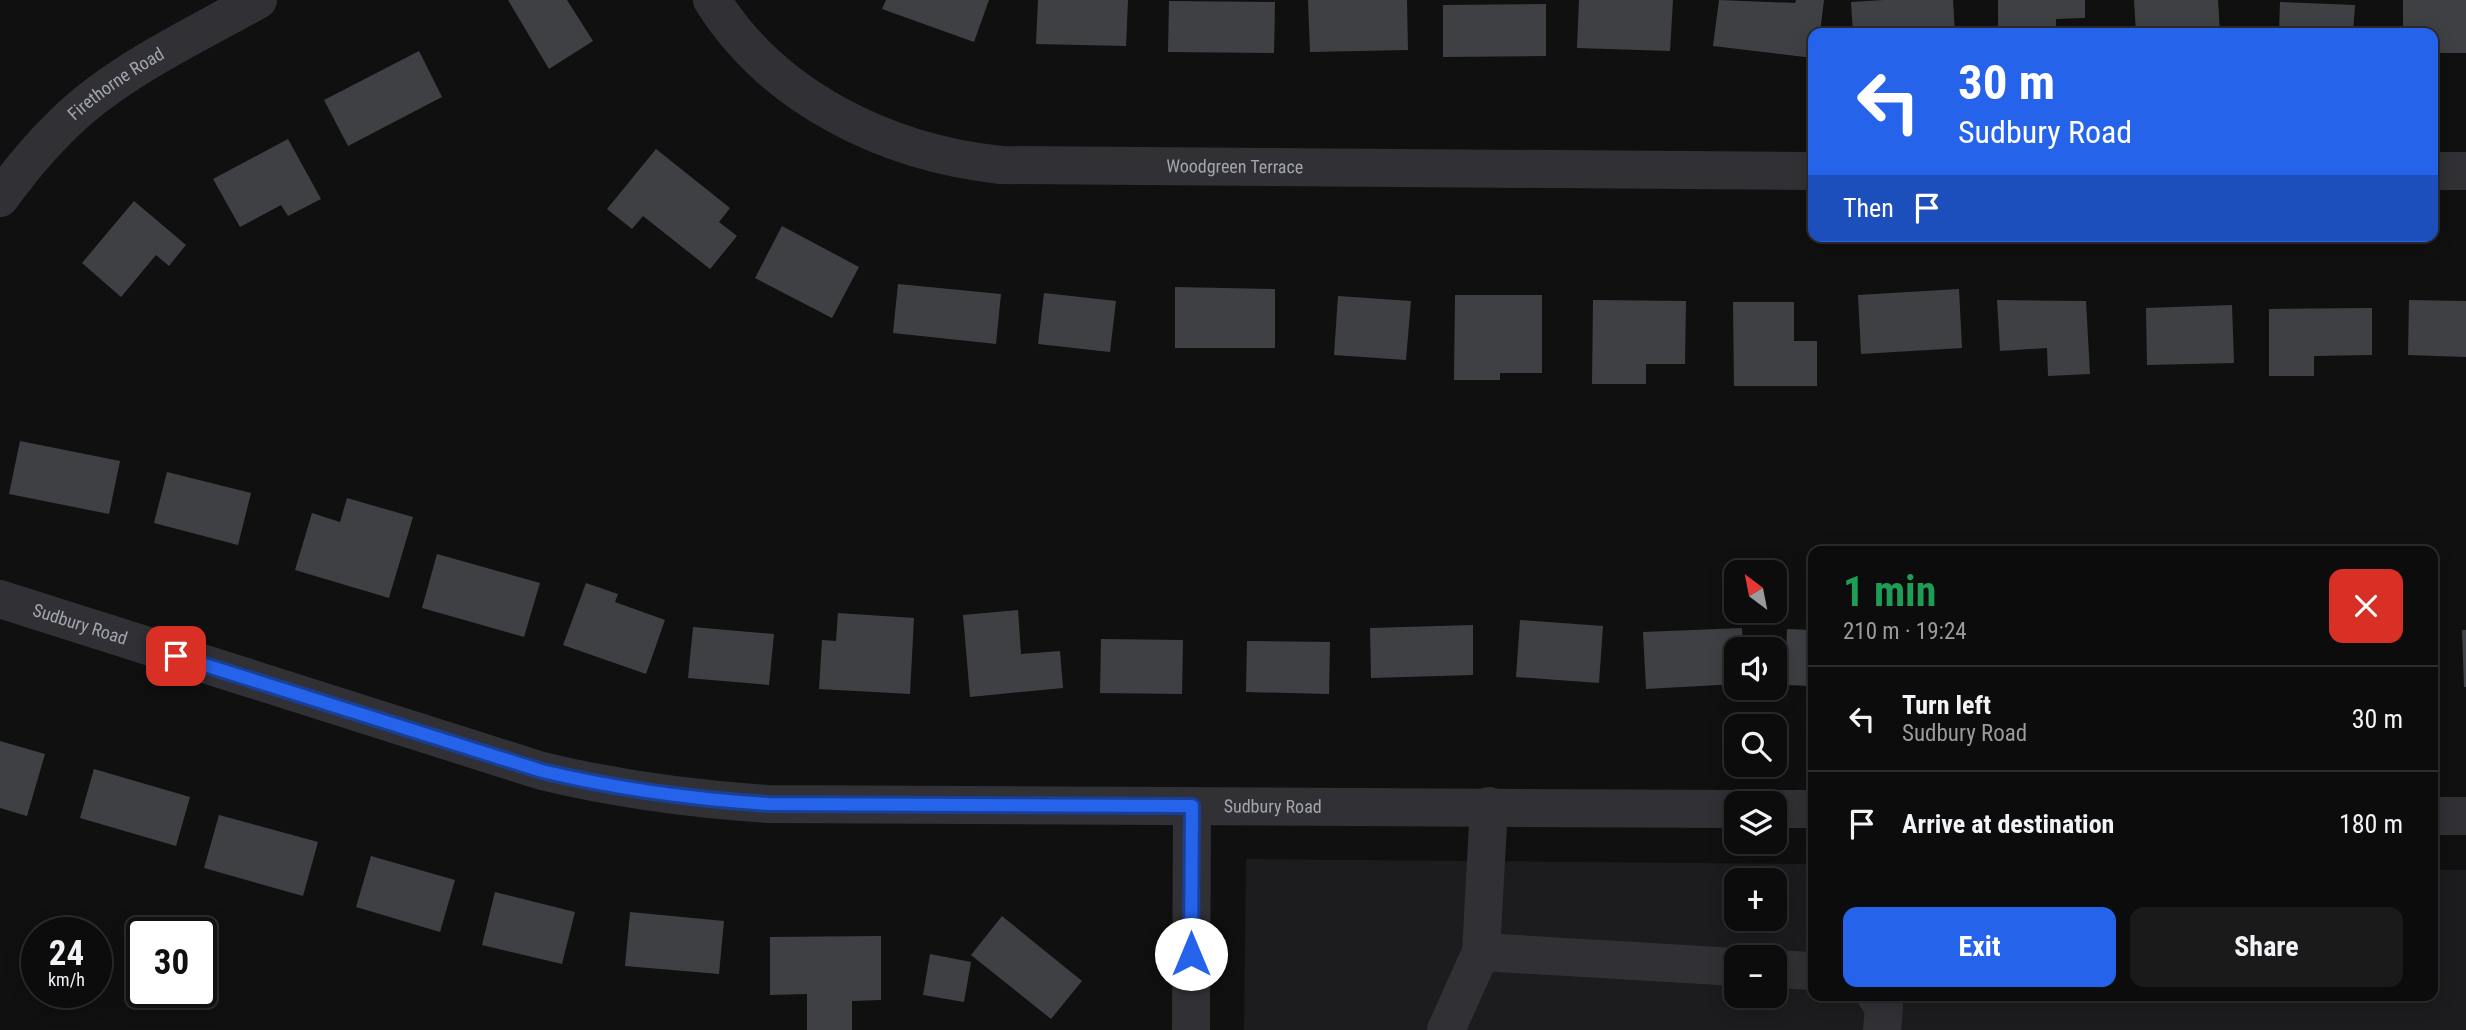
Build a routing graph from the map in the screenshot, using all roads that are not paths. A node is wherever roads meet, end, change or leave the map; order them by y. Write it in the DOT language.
graph roads {
  1 [pos="258,0"];
  2 [pos="712,0"];
  3 [pos="1808,171"];
  4 [pos="2438,171"];
  5 [pos="2466,171"];
  6 [pos="0,198"];
  7 [pos="0,598"];
  8 [pos="1192,806"];
  9 [pos="1489,806"];
  10 [pos="1724,809"];
  11 [pos="1787,809"];
  12 [pos="1808,810"];
  13 [pos="2438,816"];
  14 [pos="2466,816"];
  15 [pos="1481,952"];
  16 [pos="1724,966"];
  17 [pos="1787,970"];
  18 [pos="1808,971"];
  19 [pos="1880,1001"];
  20 [pos="1191,1030"];
  21 [pos="1446,1030"];
  22 [pos="1882,1030"];
  1 -- 6 [label="street, Firethorne Road"];
  2 -- 3 [label="street, Woodgreen Terrace"];
  4 -- 5 [label="street"];
  7 -- 8 [label="street, Sudbury Road"];
  8 -- 9 [label="street, Sudbury Road"];
  8 -- 20 [label="street"];
  9 -- 10 [label="street, Sudbury Road"];
  9 -- 15 [label="street"];
  11 -- 12 [label="street"];
  13 -- 14 [label="street"];
  15 -- 16 [label="street"];
  15 -- 21 [label="street"];
  17 -- 18 [label="street"];
  19 -- 22 [label="street"];
}
